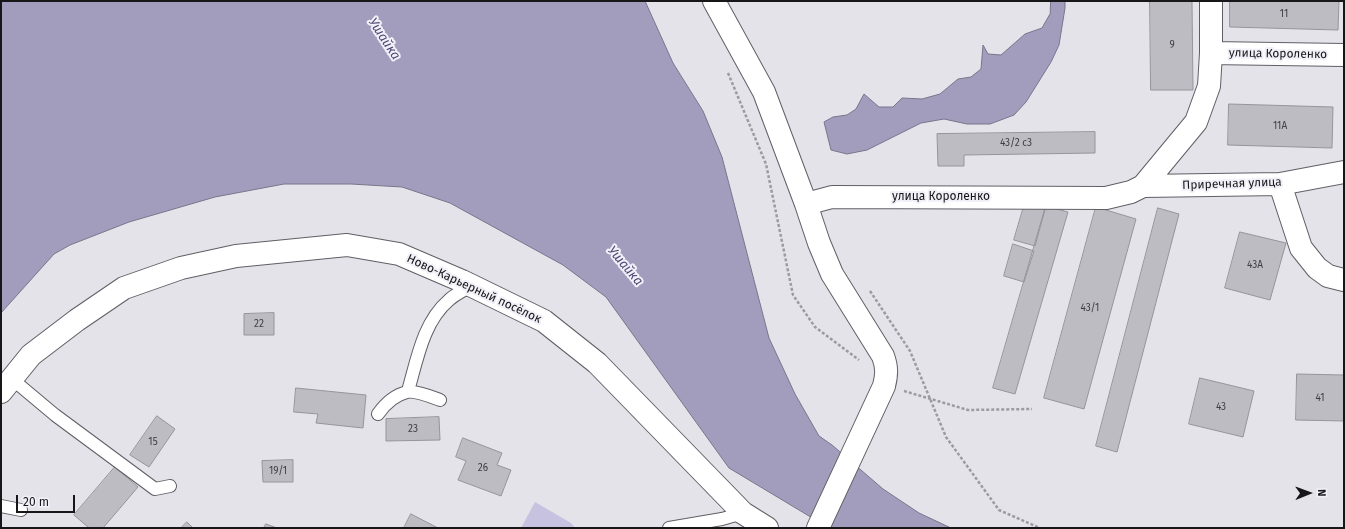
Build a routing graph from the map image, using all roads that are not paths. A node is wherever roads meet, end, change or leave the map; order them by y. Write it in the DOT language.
graph roads {
  1 [pos="714,1"];
  2 [pos="1211,1"];
  3 [pos="1211,53"];
  4 [pos="1344,55"];
  5 [pos="1344,172"];
  6 [pos="1280,184"];
  7 [pos="1143,186"];
  8 [pos="806,204"];
  9 [pos="1344,280"];
  10 [pos="472,286"];
  11 [pos="6,386"];
  12 [pos="408,391"];
  13 [pos="440,400"];
  14 [pos="378,414"];
  15 [pos="170,486"];
  16 [pos="1,506"];
  17 [pos="21,510"];
  18 [pos="743,513"];
  19 [pos="669,528"];
  20 [pos="768,528"];
  21 [pos="818,528"];
  1 -- 8 [label="street"];
  2 -- 3 [label="street, улица Короленко"];
  3 -- 4 [label="street, улица Короленко"];
  3 -- 7 [label="street, улица Короленко"];
  5 -- 6 [label="street, Приречная улица"];
  6 -- 7 [label="street, Приречная улица"];
  6 -- 9 [label="street"];
  7 -- 8 [label="street, улица Короленко"];
  8 -- 21 [label="street"];
  10 -- 11 [label="street, Ново-Карьерный посёлок"];
  10 -- 12 [label="lane"];
  10 -- 18 [label="street, Ново-Карьерный посёлок"];
  11 -- 15 [label="lane"];
  12 -- 13 [label="lane"];
  12 -- 14 [label="lane"];
  16 -- 17 [label="lane"];
  18 -- 19 [label="lane"];
  18 -- 20 [label="street, Ново-Карьерный посёлок"];
}
